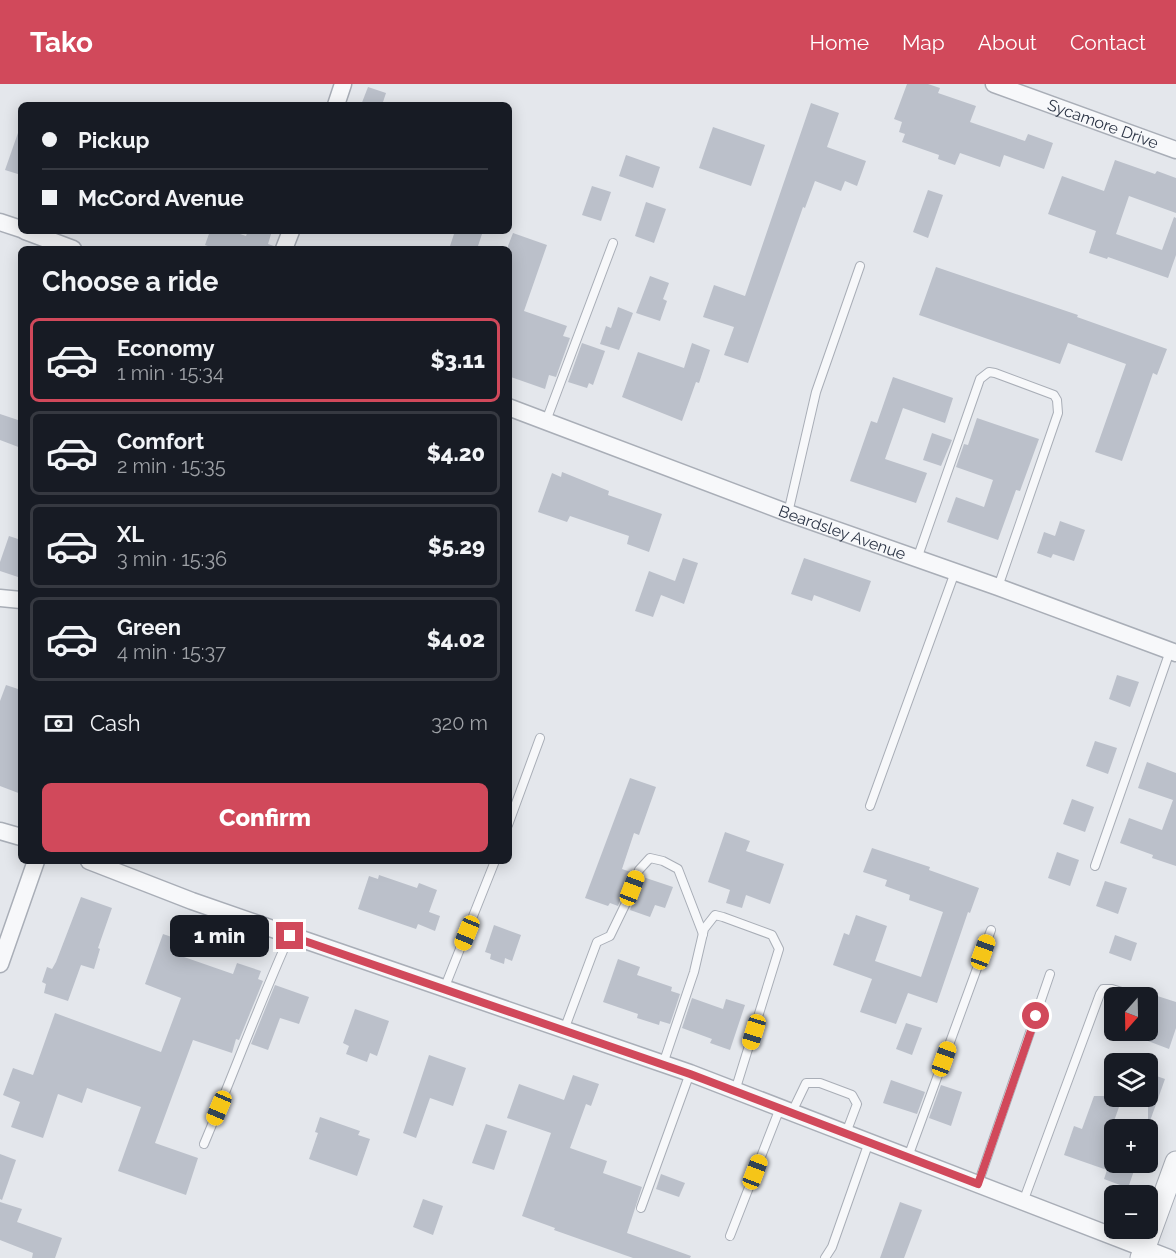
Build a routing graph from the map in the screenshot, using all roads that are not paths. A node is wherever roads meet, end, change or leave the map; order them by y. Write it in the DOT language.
graph roads {
  1 [pos="343,84"];
  2 [pos="994,84"];
  3 [pos="337,102"];
  4 [pos="1176,150"];
  5 [pos="0,222"];
  6 [pos="18,228"];
  7 [pos="34,234"];
  8 [pos="613,243"];
  9 [pos="65,246"];
  10 [pos="860,266"];
  11 [pos="512,408"];
  12 [pos="546,421"];
  13 [pos="788,513"];
  14 [pos="917,558"];
  15 [pos="956,572"];
  16 [pos="998,587"];
  17 [pos="0,598"];
  18 [pos="18,600"];
  19 [pos="1173,652"];
  20 [pos="540,738"];
  21 [pos="870,807"];
  22 [pos="512,814"];
  23 [pos="0,831"];
  24 [pos="18,836"];
  25 [pos="35,864"];
  26 [pos="97,864"];
  27 [pos="494,864"];
  28 [pos="1095,866"];
  29 [pos="991,930"];
  30 [pos="703,934"];
  31 [pos="290,936"];
  32 [pos="0,964"];
  33 [pos="1050,974"];
  34 [pos="444,989"];
  35 [pos="1104,989"];
  36 [pos="564,1030"];
  37 [pos="663,1064"];
  38 [pos="690,1074"];
  39 [pos="735,1091"];
  40 [pos="786,1110"];
  41 [pos="846,1133"];
  42 [pos="869,1142"];
  43 [pos="204,1144"];
  44 [pos="908,1157"];
  45 [pos="1176,1162"];
  46 [pos="978,1184"];
  47 [pos="1023,1202"];
  48 [pos="641,1208"];
  49 [pos="730,1236"];
  50 [pos="1142,1253"];
  51 [pos="825,1258"];
  52 [pos="1169,1258"];
  1 -- 3 [label="street"];
  2 -- 4 [label="street, Sycamore Drive"];
  5 -- 6 [label="street"];
  7 -- 9 [label="street"];
  8 -- 12 [label="lane"];
  10 -- 13 [label="lane"];
  11 -- 12 [label="street, Beardsley Avenue"];
  12 -- 13 [label="street, Beardsley Avenue"];
  13 -- 14 [label="street, Beardsley Avenue"];
  14 -- 15 [label="street, Beardsley Avenue"];
  14 -- 16 [label="lane"];
  15 -- 16 [label="street, Beardsley Avenue"];
  15 -- 21 [label="lane"];
  16 -- 19 [label="street, Beardsley Avenue"];
  17 -- 18 [label="street"];
  19 -- 28 [label="lane"];
  20 -- 22 [label="lane"];
  23 -- 24 [label="street"];
  25 -- 32 [label="street"];
  26 -- 31 [label="street"];
  27 -- 34 [label="lane"];
  29 -- 44 [label="lane"];
  30 -- 36 [label="lane"];
  30 -- 37 [label="lane"];
  30 -- 39 [label="lane"];
  31 -- 34 [label="street"];
  31 -- 43 [label="lane"];
  33 -- 46 [label="lane"];
  34 -- 36 [label="street"];
  35 -- 47 [label="lane"];
  36 -- 37 [label="street"];
  37 -- 38 [label="street"];
  38 -- 39 [label="street"];
  38 -- 48 [label="lane"];
  39 -- 40 [label="street"];
  40 -- 41 [label="street"];
  40 -- 41 [label="lane"];
  40 -- 49 [label="lane"];
  41 -- 42 [label="street"];
  42 -- 44 [label="street"];
  42 -- 51 [label="lane"];
  44 -- 46 [label="street"];
  45 -- 50 [label="street"];
  46 -- 47 [label="street"];
  47 -- 50 [label="street"];
  50 -- 52 [label="street"];
}
